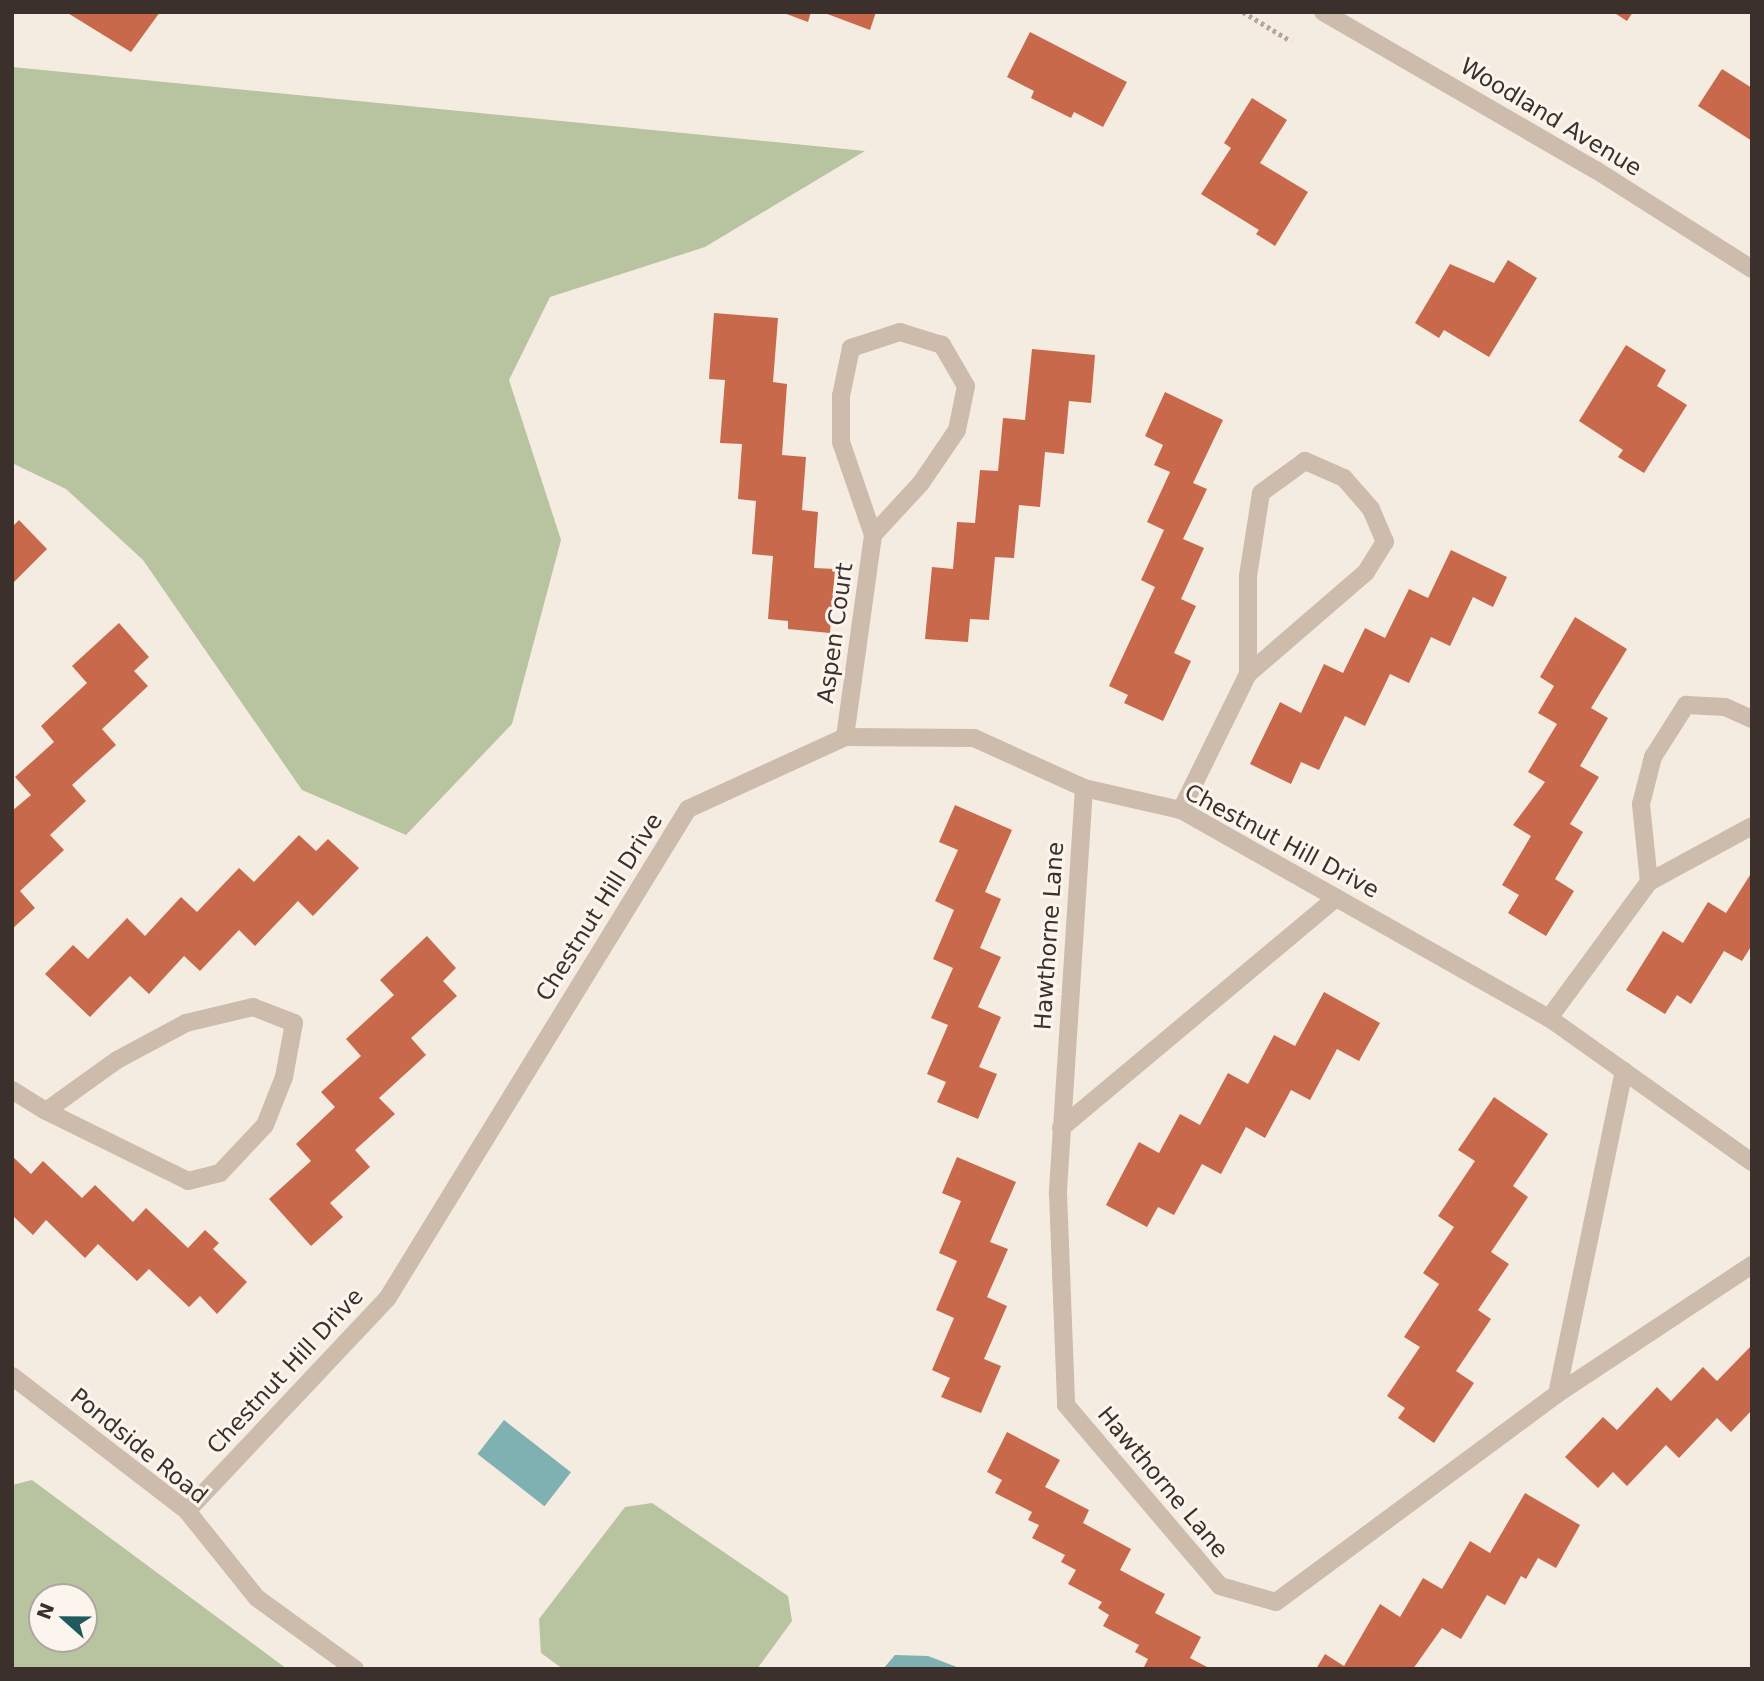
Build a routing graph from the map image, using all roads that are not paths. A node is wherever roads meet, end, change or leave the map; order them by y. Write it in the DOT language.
graph roads {
  1 [pos="1323,12"];
  2 [pos="1752,269"];
  3 [pos="873,535"];
  4 [pos="1248,674"];
  5 [pos="1752,719"];
  6 [pos="845,737"];
  7 [pos="1084,788"];
  8 [pos="1181,810"];
  9 [pos="1752,826"];
  10 [pos="1650,882"];
  11 [pos="1336,898"];
  12 [pos="1549,1018"];
  13 [pos="1624,1071"];
  14 [pos="12,1090"];
  15 [pos="46,1111"];
  16 [pos="1061,1128"];
  17 [pos="1752,1162"];
  18 [pos="1752,1265"];
  19 [pos="12,1376"];
  20 [pos="1557,1394"];
  21 [pos="187,1511"];
  22 [pos="355,1669"];
  1 -- 2 [label="street, Woodland Avenue"];
  3 -- 3 [label="street, Aspen Court"];
  3 -- 6 [label="street, Aspen Court"];
  4 -- 4 [label="street"];
  4 -- 8 [label="street"];
  5 -- 10 [label="street"];
  6 -- 7 [label="street, Chestnut Hill Drive"];
  6 -- 21 [label="street, Chestnut Hill Drive"];
  7 -- 8 [label="street, Chestnut Hill Drive"];
  7 -- 16 [label="street, Hawthorne Lane"];
  8 -- 11 [label="street, Chestnut Hill Drive"];
  9 -- 10 [label="street"];
  10 -- 12 [label="street"];
  11 -- 12 [label="street, Chestnut Hill Drive"];
  11 -- 16 [label="street"];
  12 -- 13 [label="street, Chestnut Hill Drive"];
  13 -- 17 [label="street, Chestnut Hill Drive"];
  13 -- 20 [label="street"];
  14 -- 15 [label="street"];
  15 -- 15 [label="street"];
  16 -- 20 [label="street, Hawthorne Lane"];
  18 -- 20 [label="street, Hawthorne Lane"];
  19 -- 21 [label="street, Pondside Road"];
  21 -- 22 [label="street, Pondside Road"];
}
